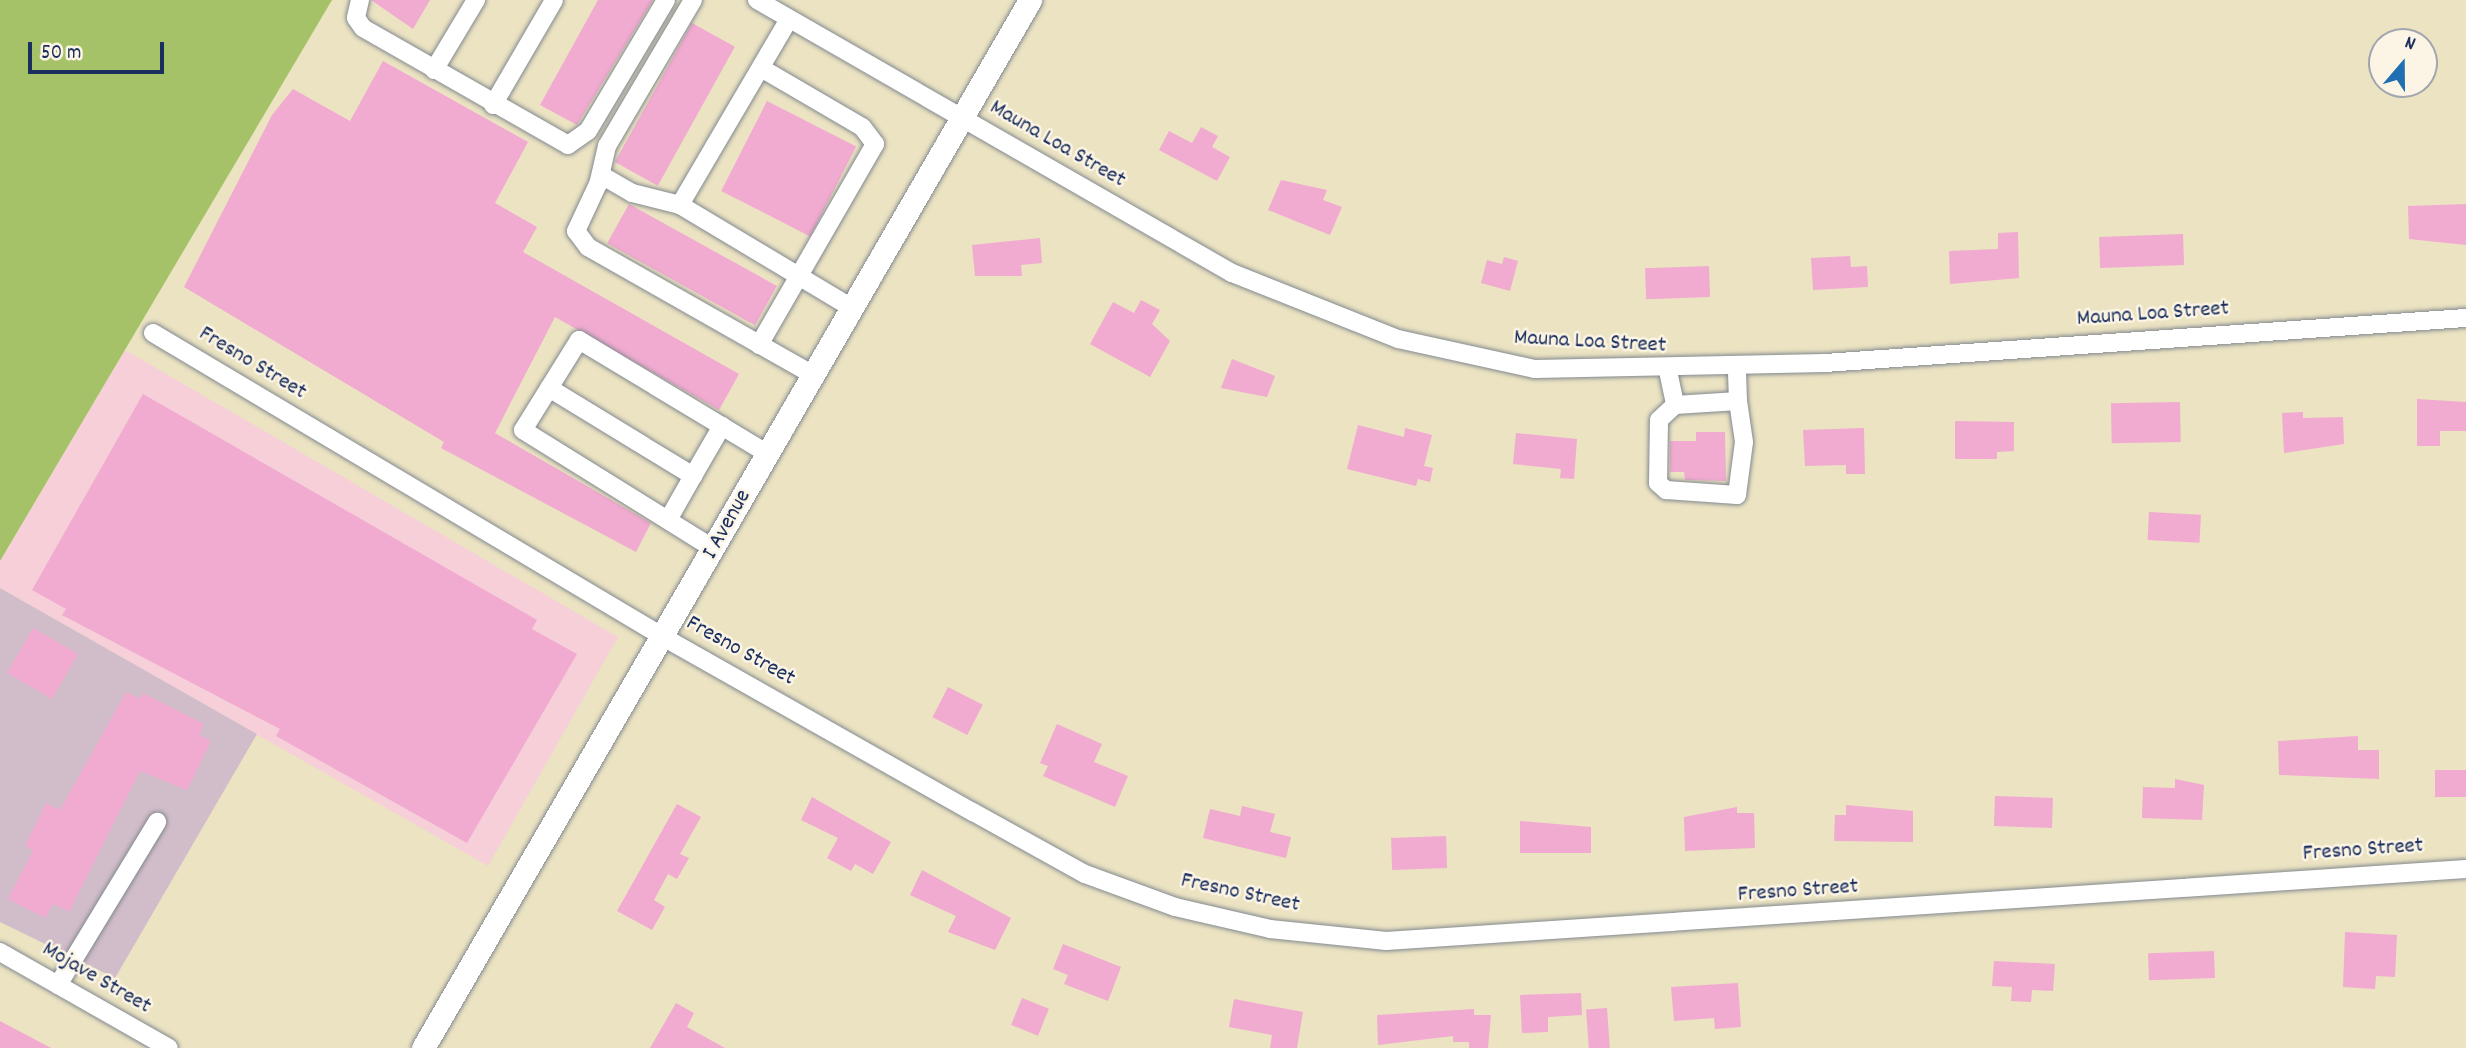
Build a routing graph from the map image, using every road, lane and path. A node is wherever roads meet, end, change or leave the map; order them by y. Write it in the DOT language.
graph roads {
  1 [pos="360,0"];
  2 [pos="476,0"];
  3 [pos="554,0"];
  4 [pos="666,0"];
  5 [pos="693,0"];
  6 [pos="757,0"];
  7 [pos="1030,0"];
  8 [pos="789,19"];
  9 [pos="761,68"];
  10 [pos="434,69"];
  11 [pos="493,105"];
  12 [pos="961,118"];
  13 [pos="601,175"];
  14 [pos="680,205"];
  15 [pos="799,276"];
  16 [pos="852,307"];
  17 [pos="2466,318"];
  18 [pos="153,333"];
  19 [pos="759,345"];
  20 [pos="1737,368"];
  21 [pos="1668,371"];
  22 [pos="813,375"];
  23 [pos="549,388"];
  24 [pos="1738,401"];
  25 [pos="1675,405"];
  26 [pos="722,426"];
  27 [pos="768,454"];
  28 [pos="694,476"];
  29 [pos="667,520"];
  30 [pos="714,549"];
  31 [pos="665,638"];
  32 [pos="157,822"];
  33 [pos="2466,869"];
  34 [pos="0,952"];
  35 [pos="58,985"];
  36 [pos="169,1048"];
  37 [pos="423,1048"];
  1 -- 10 [label="street"];
  2 -- 10 [label="street"];
  3 -- 11 [label="street"];
  4 -- 11 [label="street"];
  5 -- 13 [label="street"];
  6 -- 8 [label="street, Mauna Loa Street"];
  7 -- 12 [label="main road, I Avenue"];
  8 -- 9 [label="street"];
  8 -- 12 [label="street, Mauna Loa Street"];
  9 -- 14 [label="street"];
  9 -- 15 [label="street"];
  10 -- 11 [label="street"];
  12 -- 16 [label="main road, I Avenue"];
  12 -- 21 [label="street, Mauna Loa Street"];
  13 -- 14 [label="street"];
  13 -- 19 [label="street"];
  14 -- 15 [label="street"];
  15 -- 16 [label="street"];
  15 -- 19 [label="street"];
  16 -- 22 [label="main road, I Avenue"];
  17 -- 20 [label="street, Mauna Loa Street"];
  18 -- 31 [label="street, Fresno Street"];
  19 -- 22 [label="street"];
  20 -- 21 [label="street, Mauna Loa Street"];
  20 -- 24 [label="street"];
  21 -- 25 [label="street"];
  22 -- 27 [label="main road, I Avenue"];
  23 -- 26 [label="street"];
  23 -- 28 [label="street"];
  23 -- 29 [label="street"];
  24 -- 25 [label="street"];
  24 -- 25 [label="street"];
  26 -- 27 [label="street"];
  26 -- 28 [label="street"];
  27 -- 30 [label="main road, I Avenue"];
  28 -- 29 [label="street"];
  29 -- 30 [label="street"];
  30 -- 31 [label="main road, I Avenue"];
  31 -- 33 [label="street, Fresno Street"];
  31 -- 37 [label="main road, I Avenue"];
  32 -- 35 [label="street"];
  34 -- 35 [label="street, Mojave Street"];
  35 -- 36 [label="street, Mojave Street"];
}
